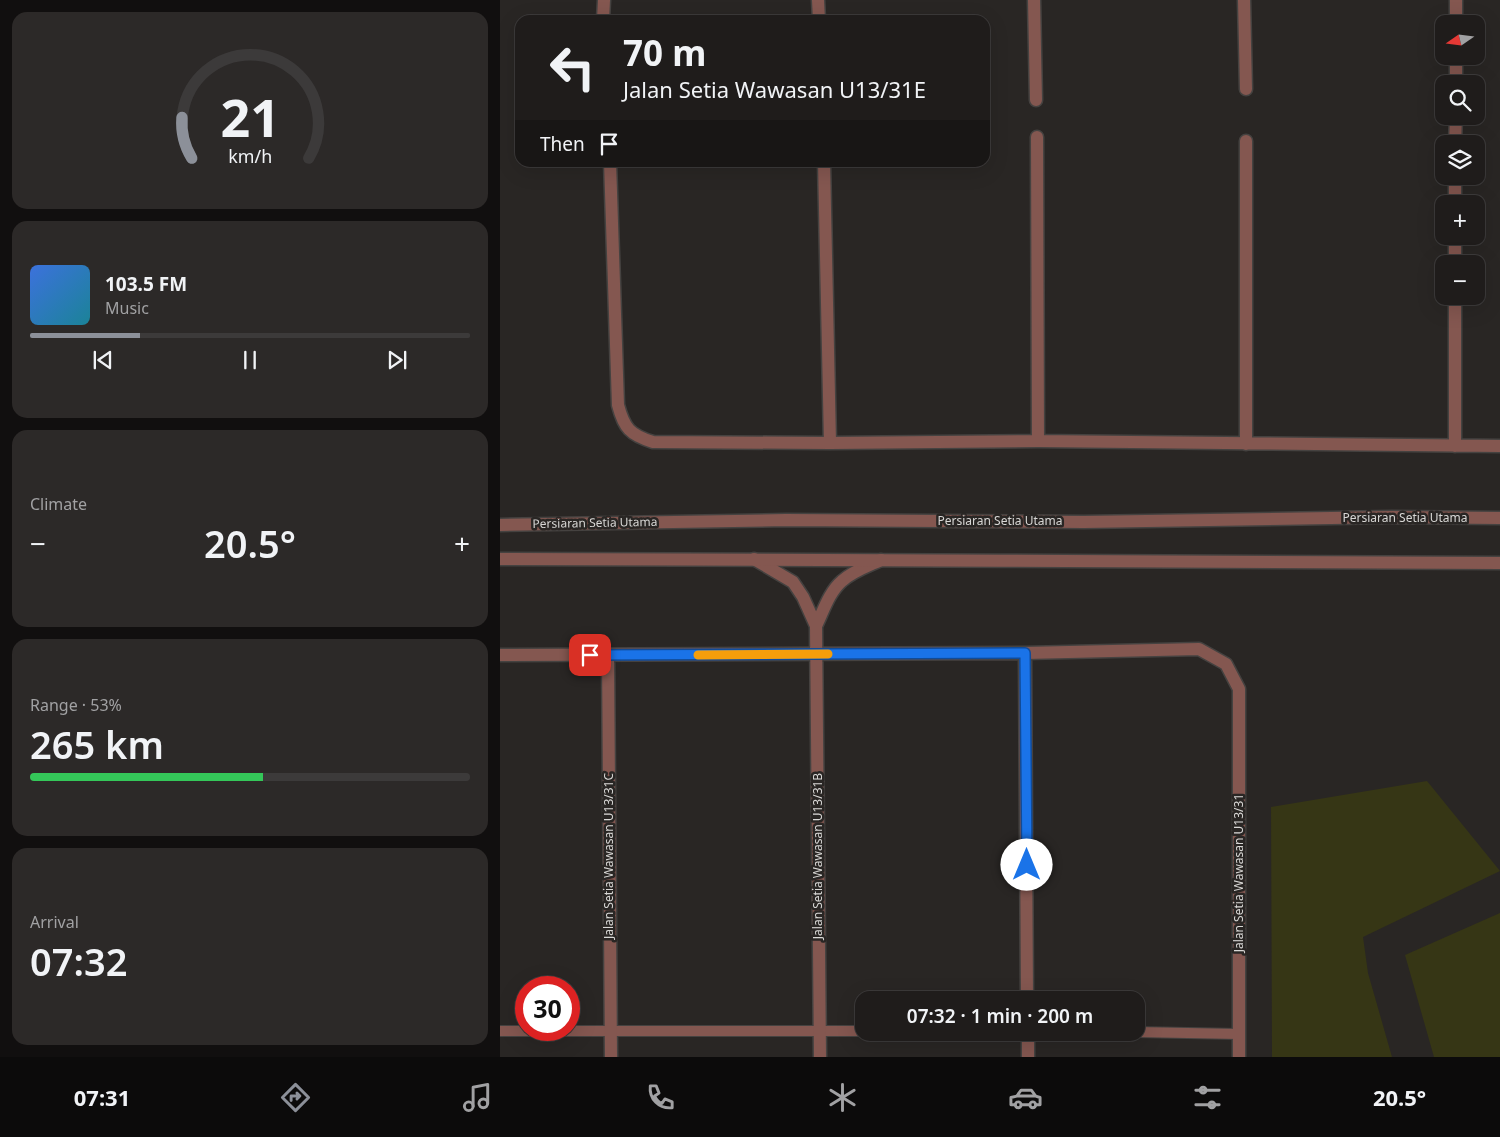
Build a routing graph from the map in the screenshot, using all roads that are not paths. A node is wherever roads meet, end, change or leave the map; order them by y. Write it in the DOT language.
graph roads {
  1 [pos="604,0"];
  2 [pos="818,0"];
  3 [pos="1034,0"];
  4 [pos="1244,0"];
  5 [pos="1456,0"];
  6 [pos="603,15"];
  7 [pos="819,15"];
  8 [pos="1456,15"];
  9 [pos="1246,89"];
  10 [pos="1036,100"];
  11 [pos="1036,138"];
  12 [pos="1246,141"];
  13 [pos="610,167"];
  14 [pos="824,167"];
  15 [pos="1455,305"];
  16 [pos="1038,441"];
  17 [pos="830,443"];
  18 [pos="1246,444"];
  19 [pos="1455,446"];
  20 [pos="1500,446"];
  21 [pos="1500,518"];
  22 [pos="500,525"];
  23 [pos="500,559"];
  24 [pos="754,559"];
  25 [pos="883,560"];
  26 [pos="1500,563"];
  27 [pos="816,626"];
  28 [pos="1025,653"];
  29 [pos="817,654"];
  30 [pos="500,655"];
  31 [pos="608,655"];
  32 [pos="1028,991"];
  33 [pos="820,1030"];
  34 [pos="855,1030"];
  35 [pos="500,1031"];
  36 [pos="611,1031"];
  37 [pos="1145,1032"];
  38 [pos="1239,1034"];
  39 [pos="1028,1041"];
  40 [pos="610,1057"];
  41 [pos="820,1057"];
  42 [pos="1028,1057"];
  43 [pos="1239,1057"];
  1 -- 6 [label="street"];
  2 -- 7 [label="street"];
  3 -- 10 [label="street"];
  4 -- 9 [label="street"];
  5 -- 8 [label="street"];
  11 -- 16 [label="street"];
  12 -- 18 [label="street"];
  13 -- 17 [label="street"];
  14 -- 17 [label="street"];
  15 -- 19 [label="street"];
  16 -- 17 [label="street"];
  16 -- 18 [label="street"];
  18 -- 19 [label="street"];
  19 -- 20 [label="street"];
  21 -- 22 [label="street, Persiaran Setia Utama"];
  23 -- 24 [label="street"];
  24 -- 25 [label="street"];
  24 -- 27 [label="street"];
  25 -- 26 [label="street"];
  25 -- 27 [label="street"];
  27 -- 29 [label="street, Jalan Setia Wawasan U13/31B"];
  28 -- 29 [label="street"];
  28 -- 32 [label="street"];
  28 -- 38 [label="street, Jalan Setia Wawasan U13/31"];
  29 -- 31 [label="street"];
  29 -- 33 [label="street, Jalan Setia Wawasan U13/31B"];
  30 -- 31 [label="street"];
  31 -- 36 [label="street, Jalan Setia Wawasan U13/31C"];
  33 -- 34 [label="lane"];
  33 -- 36 [label="lane"];
  33 -- 41 [label="street, Jalan Setia Wawasan U13/31B"];
  35 -- 36 [label="lane"];
  36 -- 40 [label="street, Jalan Setia Wawasan U13/31C"];
  37 -- 38 [label="lane"];
  38 -- 43 [label="street, Jalan Setia Wawasan U13/31"];
  39 -- 42 [label="street"];
}
